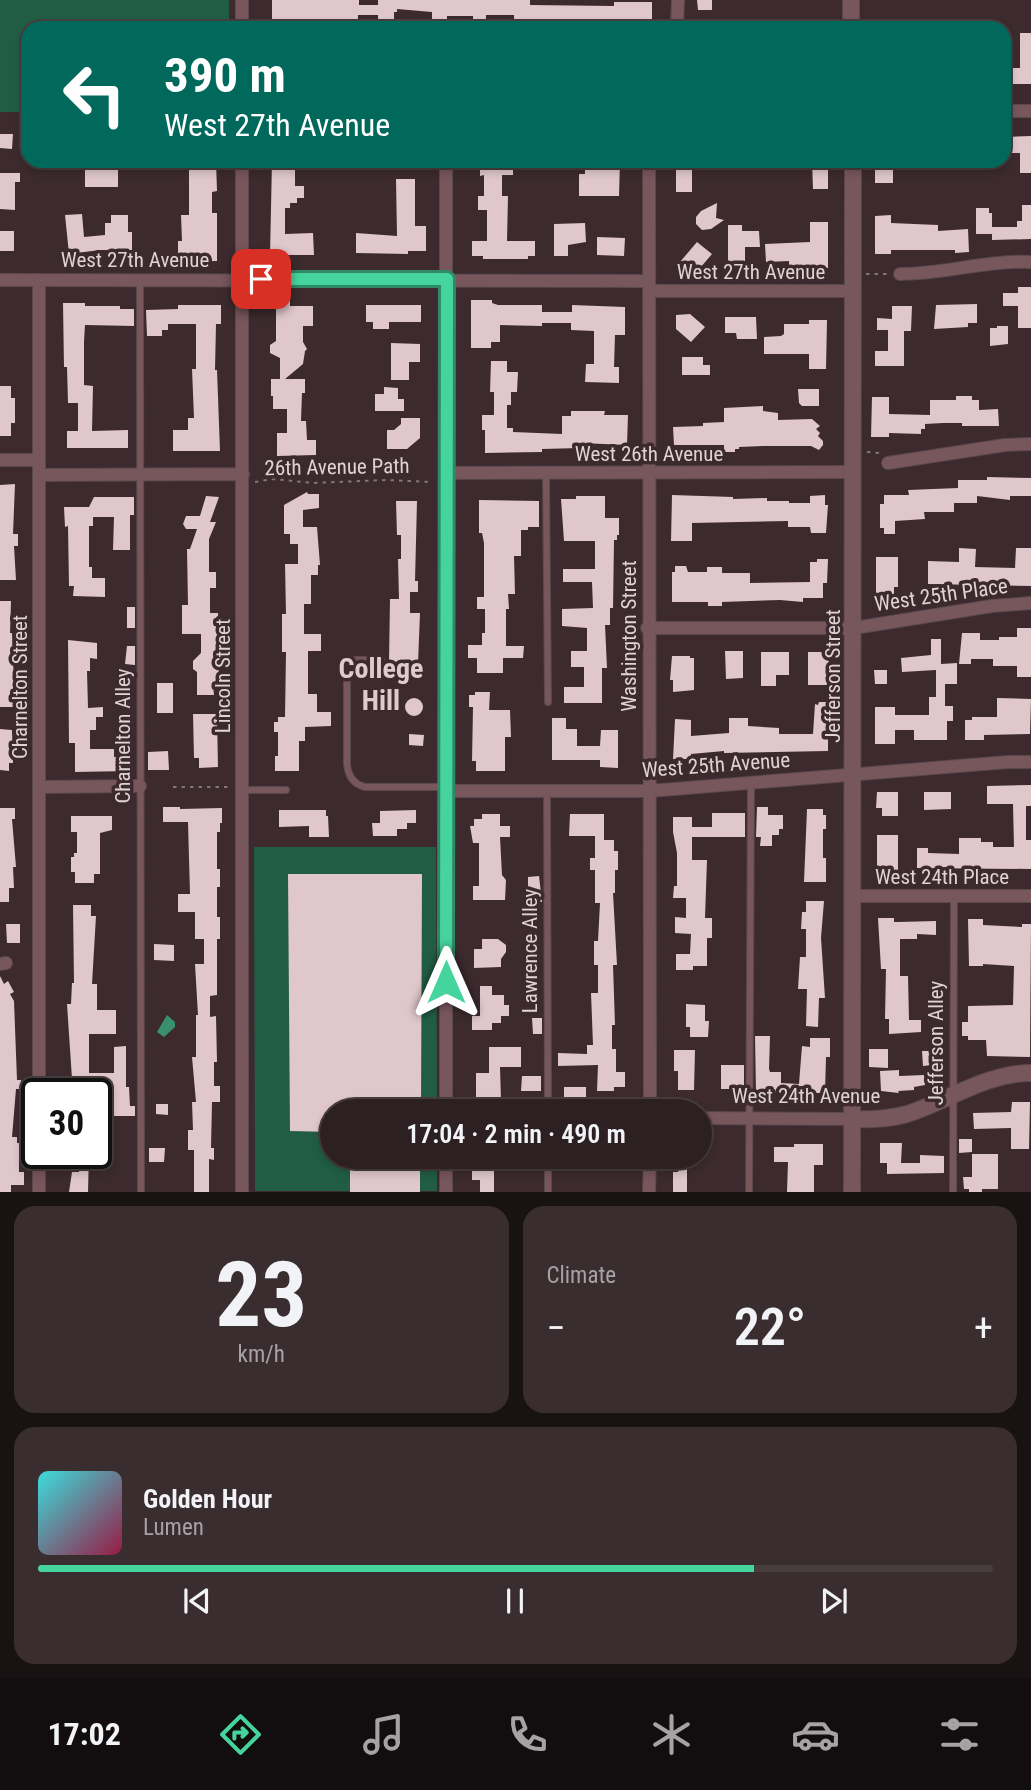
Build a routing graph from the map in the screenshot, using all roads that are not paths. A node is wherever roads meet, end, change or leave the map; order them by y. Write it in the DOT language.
graph roads {
  1 [pos="242,0"];
  2 [pos="678,0"];
  3 [pos="851,0"];
  4 [pos="242,21"];
  5 [pos="677,21"];
  6 [pos="851,21"];
  7 [pos="1011,111"];
  8 [pos="1031,111"];
  9 [pos="242,168"];
  10 [pos="446,168"];
  11 [pos="649,168"];
  12 [pos="853,168"];
  13 [pos="1031,262"];
  14 [pos="900,274"];
  15 [pos="141,279"];
  16 [pos="243,279"];
  17 [pos="447,279"];
  18 [pos="0,280"];
  19 [pos="39,280"];
  20 [pos="649,286"];
  21 [pos="853,292"];
  22 [pos="1031,444"];
  23 [pos="0,460"];
  24 [pos="39,460"];
  25 [pos="888,463"];
  26 [pos="853,472"];
  27 [pos="446,473"];
  28 [pos="141,474"];
  29 [pos="546,474"];
  30 [pos="648,474"];
  31 [pos="39,475"];
  32 [pos="243,478"];
  33 [pos="1031,603"];
  34 [pos="647,628"];
  35 [pos="854,628"];
  36 [pos="381,660"];
  37 [pos="548,702"];
  38 [pos="1031,762"];
  39 [pos="853,774"];
  40 [pos="751,782"];
  41 [pos="140,786"];
  42 [pos="39,787"];
  43 [pos="242,789"];
  44 [pos="446,789"];
  45 [pos="286,790"];
  46 [pos="649,791"];
  47 [pos="547,792"];
  48 [pos="852,896"];
  49 [pos="954,896"];
  50 [pos="1031,896"];
  51 [pos="1031,1073"];
  52 [pos="39,1078"];
  53 [pos="953,1096"];
  54 [pos="446,1099"];
  55 [pos="548,1099"];
  56 [pos="650,1099"];
  57 [pos="712,1118"];
  58 [pos="749,1118"];
  59 [pos="852,1119"];
  60 [pos="39,1169"];
  61 [pos="446,1169"];
  62 [pos="548,1169"];
  63 [pos="650,1169"];
  64 [pos="39,1192"];
  65 [pos="141,1192"];
  66 [pos="242,1192"];
  67 [pos="446,1192"];
  68 [pos="548,1192"];
  69 [pos="649,1192"];
  70 [pos="749,1192"];
  71 [pos="852,1192"];
  72 [pos="953,1192"];
  1 -- 4 [label="street"];
  2 -- 5 [label="street"];
  3 -- 6 [label="street"];
  7 -- 8 [label="street"];
  9 -- 16 [label="street, Lincoln Street"];
  10 -- 17 [label="street"];
  11 -- 20 [label="street, Washington Street"];
  12 -- 21 [label="street, Jefferson Street"];
  13 -- 14 [label="street"];
  15 -- 16 [label="street, West 27th Avenue"];
  15 -- 19 [label="street, West 27th Avenue"];
  15 -- 28 [label="lane, Charnelton Alley"];
  16 -- 17 [label="street, West 27th Avenue"];
  16 -- 32 [label="street, Lincoln Street"];
  17 -- 20 [label="street, West 27th Avenue"];
  17 -- 27 [label="street"];
  18 -- 19 [label="street, West 27th Avenue"];
  19 -- 24 [label="street, Charnelton Street"];
  20 -- 21 [label="street, West 27th Avenue"];
  20 -- 30 [label="street, Washington Street"];
  21 -- 26 [label="street, Jefferson Street"];
  22 -- 25 [label="street"];
  23 -- 24 [label="street"];
  24 -- 31 [label="street, Charnelton Street"];
  26 -- 30 [label="street, West 26th Avenue"];
  26 -- 35 [label="street, Jefferson Street"];
  27 -- 29 [label="street, West 26th Avenue"];
  27 -- 44 [label="street"];
  28 -- 31 [label="street"];
  28 -- 32 [label="street"];
  28 -- 41 [label="lane, Charnelton Alley"];
  29 -- 30 [label="street, West 26th Avenue"];
  29 -- 37 [label="lane"];
  30 -- 34 [label="street, Washington Street"];
  31 -- 42 [label="street, Charnelton Street"];
  32 -- 43 [label="street, Lincoln Street"];
  33 -- 35 [label="street, West 25th Place"];
  34 -- 35 [label="street, West 25th Place"];
  34 -- 46 [label="street, Washington Street"];
  35 -- 39 [label="street, Jefferson Street"];
  36 -- 44 [label="lane"];
  38 -- 39 [label="street, West 25th Avenue"];
  39 -- 40 [label="street, West 25th Avenue"];
  39 -- 48 [label="street, Jefferson Street"];
  40 -- 46 [label="street, West 25th Avenue"];
  40 -- 58 [label="lane"];
  41 -- 42 [label="street"];
  41 -- 65 [label="lane, Charnelton Alley"];
  42 -- 52 [label="street, Charnelton Street"];
  43 -- 45 [label="lane"];
  43 -- 66 [label="street, Lincoln Street"];
  44 -- 47 [label="street, West 25th Avenue"];
  44 -- 54 [label="street"];
  46 -- 47 [label="street, West 25th Avenue"];
  46 -- 56 [label="street, Washington Street"];
  47 -- 55 [label="lane, Lawrence Alley"];
  48 -- 49 [label="street, West 24th Place"];
  48 -- 59 [label="street, Jefferson Street"];
  49 -- 50 [label="street, West 24th Place"];
  49 -- 53 [label="lane, Jefferson Alley"];
  51 -- 53 [label="street, West 24th Avenue"];
  53 -- 59 [label="street, West 24th Avenue"];
  53 -- 72 [label="lane, Jefferson Alley"];
  57 -- 58 [label="street, West 24th Avenue"];
  58 -- 59 [label="street, West 24th Avenue"];
  58 -- 70 [label="lane"];
  59 -- 71 [label="street, Jefferson Street"];
  60 -- 64 [label="street"];
  61 -- 67 [label="street"];
  62 -- 68 [label="lane"];
  63 -- 69 [label="street"];
}
